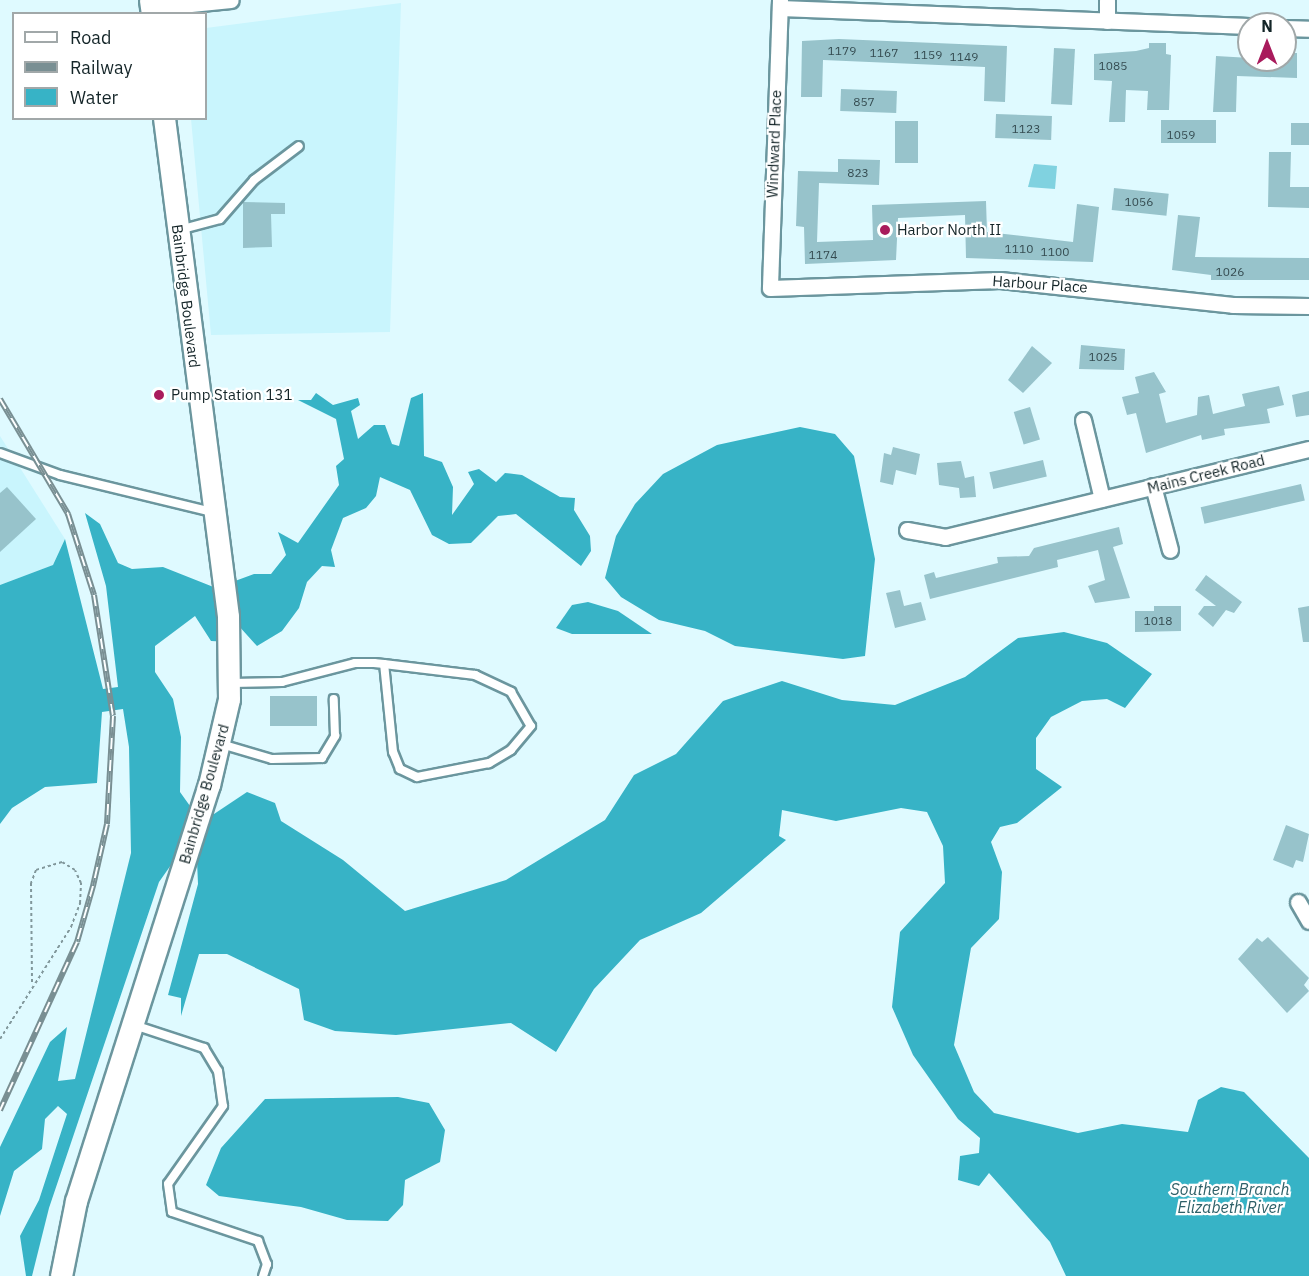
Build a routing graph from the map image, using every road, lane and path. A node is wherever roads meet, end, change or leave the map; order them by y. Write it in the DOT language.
graph roads {
  1 [pos="231,0"];
  2 [pos="1107,0"];
  3 [pos="780,4"];
  4 [pos="151,7"];
  5 [pos="1107,21"];
  6 [pos="1237,26"];
  7 [pos="164,120"];
  8 [pos="299,146"];
  9 [pos="178,230"];
  10 [pos="770,288"];
  11 [pos="1309,306"];
  12 [pos="1083,420"];
  13 [pos="1309,449"];
  14 [pos="2,456"];
  15 [pos="1153,486"];
  16 [pos="1102,499"];
  17 [pos="214,512"];
  18 [pos="907,530"];
  19 [pos="1170,550"];
  20 [pos="384,664"];
  21 [pos="230,682"];
  22 [pos="334,699"];
  23 [pos="221,744"];
  24 [pos="1298,902"];
  25 [pos="1309,921"];
  26 [pos="32,982"];
  27 [pos="133,1024"];
  28 [pos="0,1039"];
  29 [pos="61,1276"];
  30 [pos="263,1276"];
  1 -- 4 [label="street"];
  2 -- 5 [label="street"];
  3 -- 5 [label="street"];
  3 -- 10 [label="street, Windward Place"];
  5 -- 6 [label="street"];
  7 -- 9 [label="main road, Bainbridge Boulevard"];
  8 -- 9 [label="lane"];
  9 -- 17 [label="main road, Bainbridge Boulevard"];
  10 -- 11 [label="street, Harbour Place"];
  12 -- 16 [label="street"];
  13 -- 15 [label="street, Mains Creek Road"];
  14 -- 17 [label="lane"];
  15 -- 16 [label="street, Mains Creek Road"];
  15 -- 19 [label="street"];
  16 -- 18 [label="street, Mains Creek Road"];
  17 -- 21 [label="main road, Bainbridge Boulevard"];
  20 -- 20 [label="lane"];
  20 -- 21 [label="lane"];
  21 -- 23 [label="main road, Bainbridge Boulevard"];
  22 -- 23 [label="lane"];
  23 -- 27 [label="main road, Bainbridge Boulevard"];
  24 -- 25 [label="street"];
  26 -- 26 [label="path"];
  26 -- 28 [label="path"];
  27 -- 29 [label="main road, Bainbridge Boulevard"];
  27 -- 30 [label="lane"];
}
